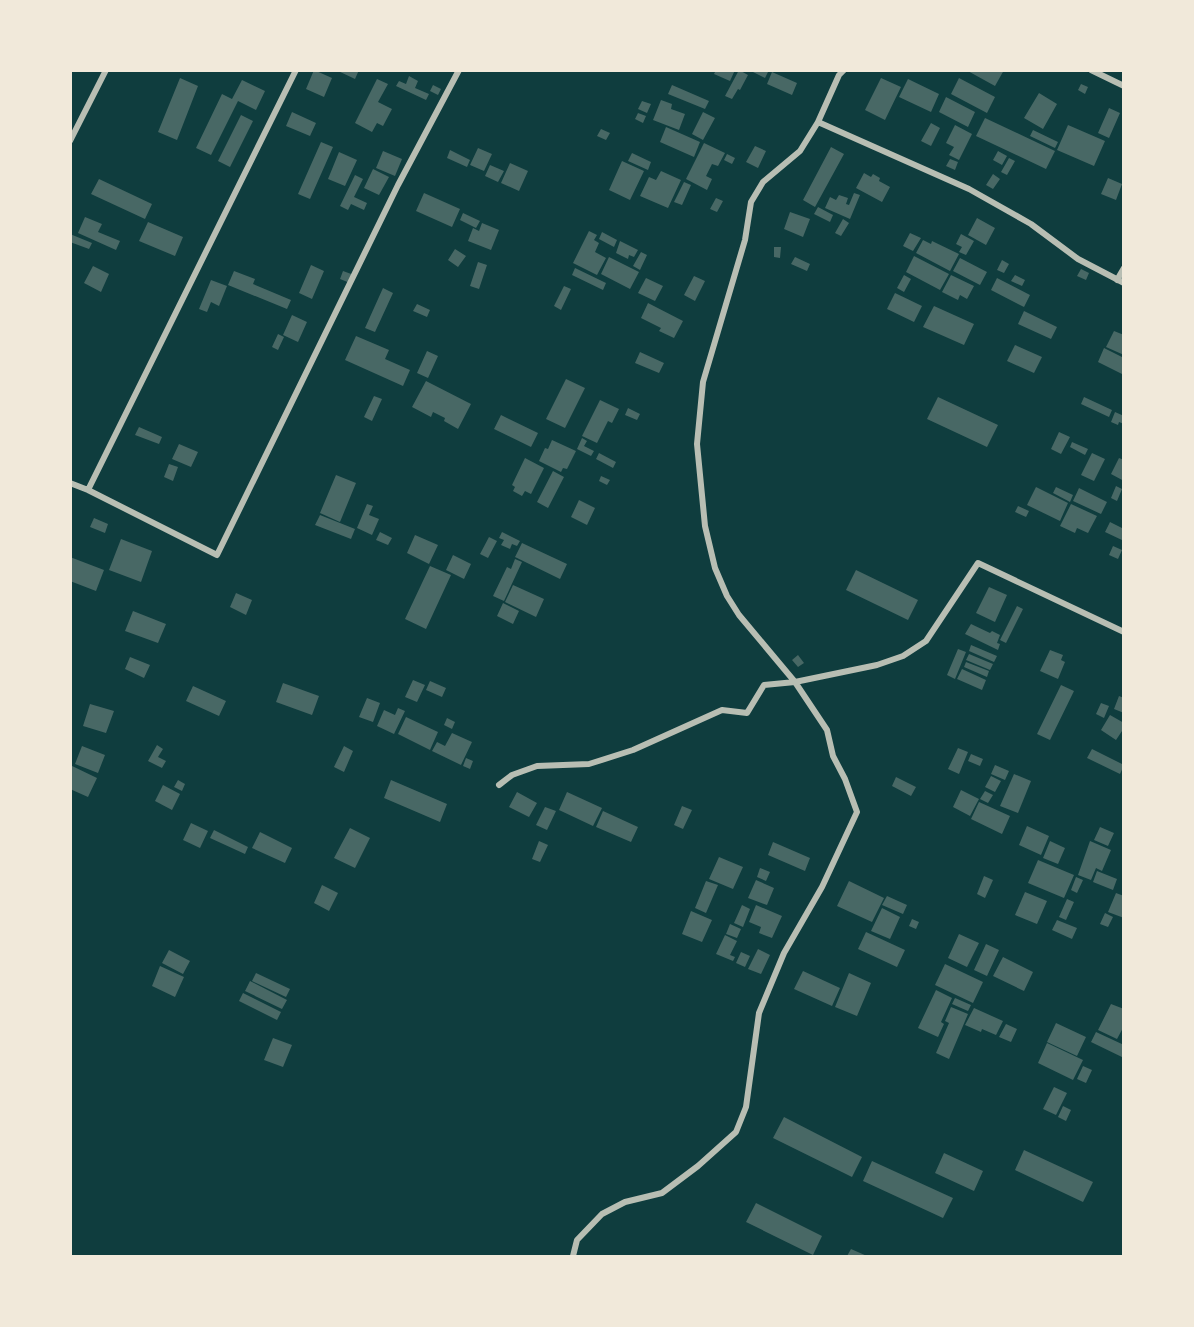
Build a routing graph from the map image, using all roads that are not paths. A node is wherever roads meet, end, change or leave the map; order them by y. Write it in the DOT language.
graph roads {
  1 [pos="106,70"];
  2 [pos="296,70"];
  3 [pos="459,70"];
  4 [pos="844,70"];
  5 [pos="1090,70"];
  6 [pos="1124,86"];
  7 [pos="818,122"];
  8 [pos="70,141"];
  9 [pos="1124,268"];
  10 [pos="1120,282"];
  11 [pos="70,483"];
  12 [pos="88,490"];
  13 [pos="1124,632"];
  14 [pos="795,682"];
  15 [pos="499,785"];
  16 [pos="573,1257"];
  1 -- 8 [label="street"];
  2 -- 12 [label="street"];
  3 -- 12 [label="street"];
  4 -- 7 [label="street"];
  5 -- 6 [label="street"];
  7 -- 10 [label="street"];
  7 -- 14 [label="street"];
  9 -- 10 [label="street"];
  11 -- 12 [label="street"];
  13 -- 14 [label="street"];
  14 -- 15 [label="street"];
  14 -- 16 [label="street"];
}
